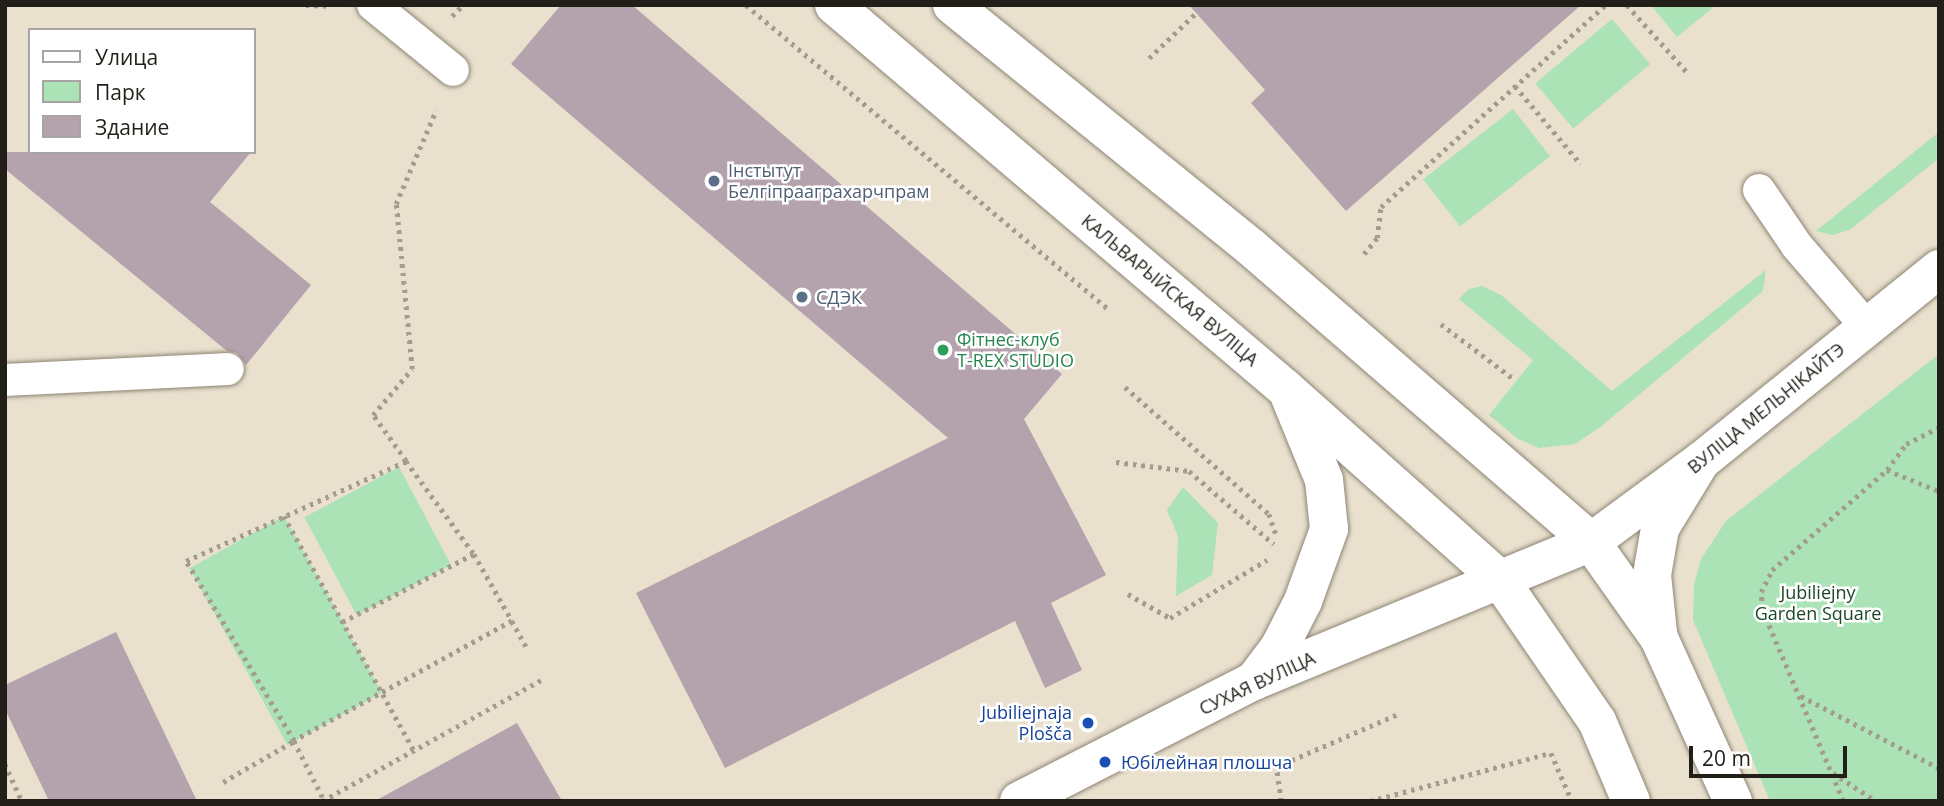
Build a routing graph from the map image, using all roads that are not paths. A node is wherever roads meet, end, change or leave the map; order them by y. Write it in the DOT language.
graph roads {
  1 [pos="373,5"];
  2 [pos="834,5"];
  3 [pos="952,5"];
  4 [pos="453,70"];
  5 [pos="1759,190"];
  6 [pos="1939,269"];
  7 [pos="1867,327"];
  8 [pos="228,369"];
  9 [pos="5,380"];
  10 [pos="1286,389"];
  11 [pos="1701,461"];
  12 [pos="1591,542"];
  13 [pos="1500,580"];
  14 [pos="1659,638"];
  15 [pos="1254,681"];
  16 [pos="1019,801"];
  17 [pos="1631,801"];
  18 [pos="1733,801"];
  1 -- 4 [label="lane"];
  2 -- 10 [label="main road, КАЛЬВАРЫЙСКАЯ ВУЛІЦА"];
  3 -- 12 [label="main road"];
  5 -- 7 [label="lane"];
  6 -- 7 [label="main road, ВУЛІЦА МЕЛЬНІКАЙТЭ"];
  7 -- 11 [label="main road, ВУЛІЦА МЕЛЬНІКАЙТЭ"];
  8 -- 9 [label="lane"];
  10 -- 13 [label="main road, КАЛЬВАРЫЙСКАЯ ВУЛІЦА"];
  10 -- 15 [label="main road"];
  11 -- 12 [label="main road, ВУЛІЦА МЕЛЬНІКАЙТЭ"];
  11 -- 14 [label="main road"];
  12 -- 13 [label="main road, ВУЛІЦА МЕЛЬНІКАЙТЭ"];
  12 -- 14 [label="main road"];
  13 -- 15 [label="main road, СУХАЯ ВУЛІЦА"];
  13 -- 17 [label="main road, КАЛЬВАРЫЙСКАЯ ВУЛІЦА"];
  14 -- 18 [label="main road"];
  15 -- 16 [label="main road, СУХАЯ ВУЛІЦА"];
}
